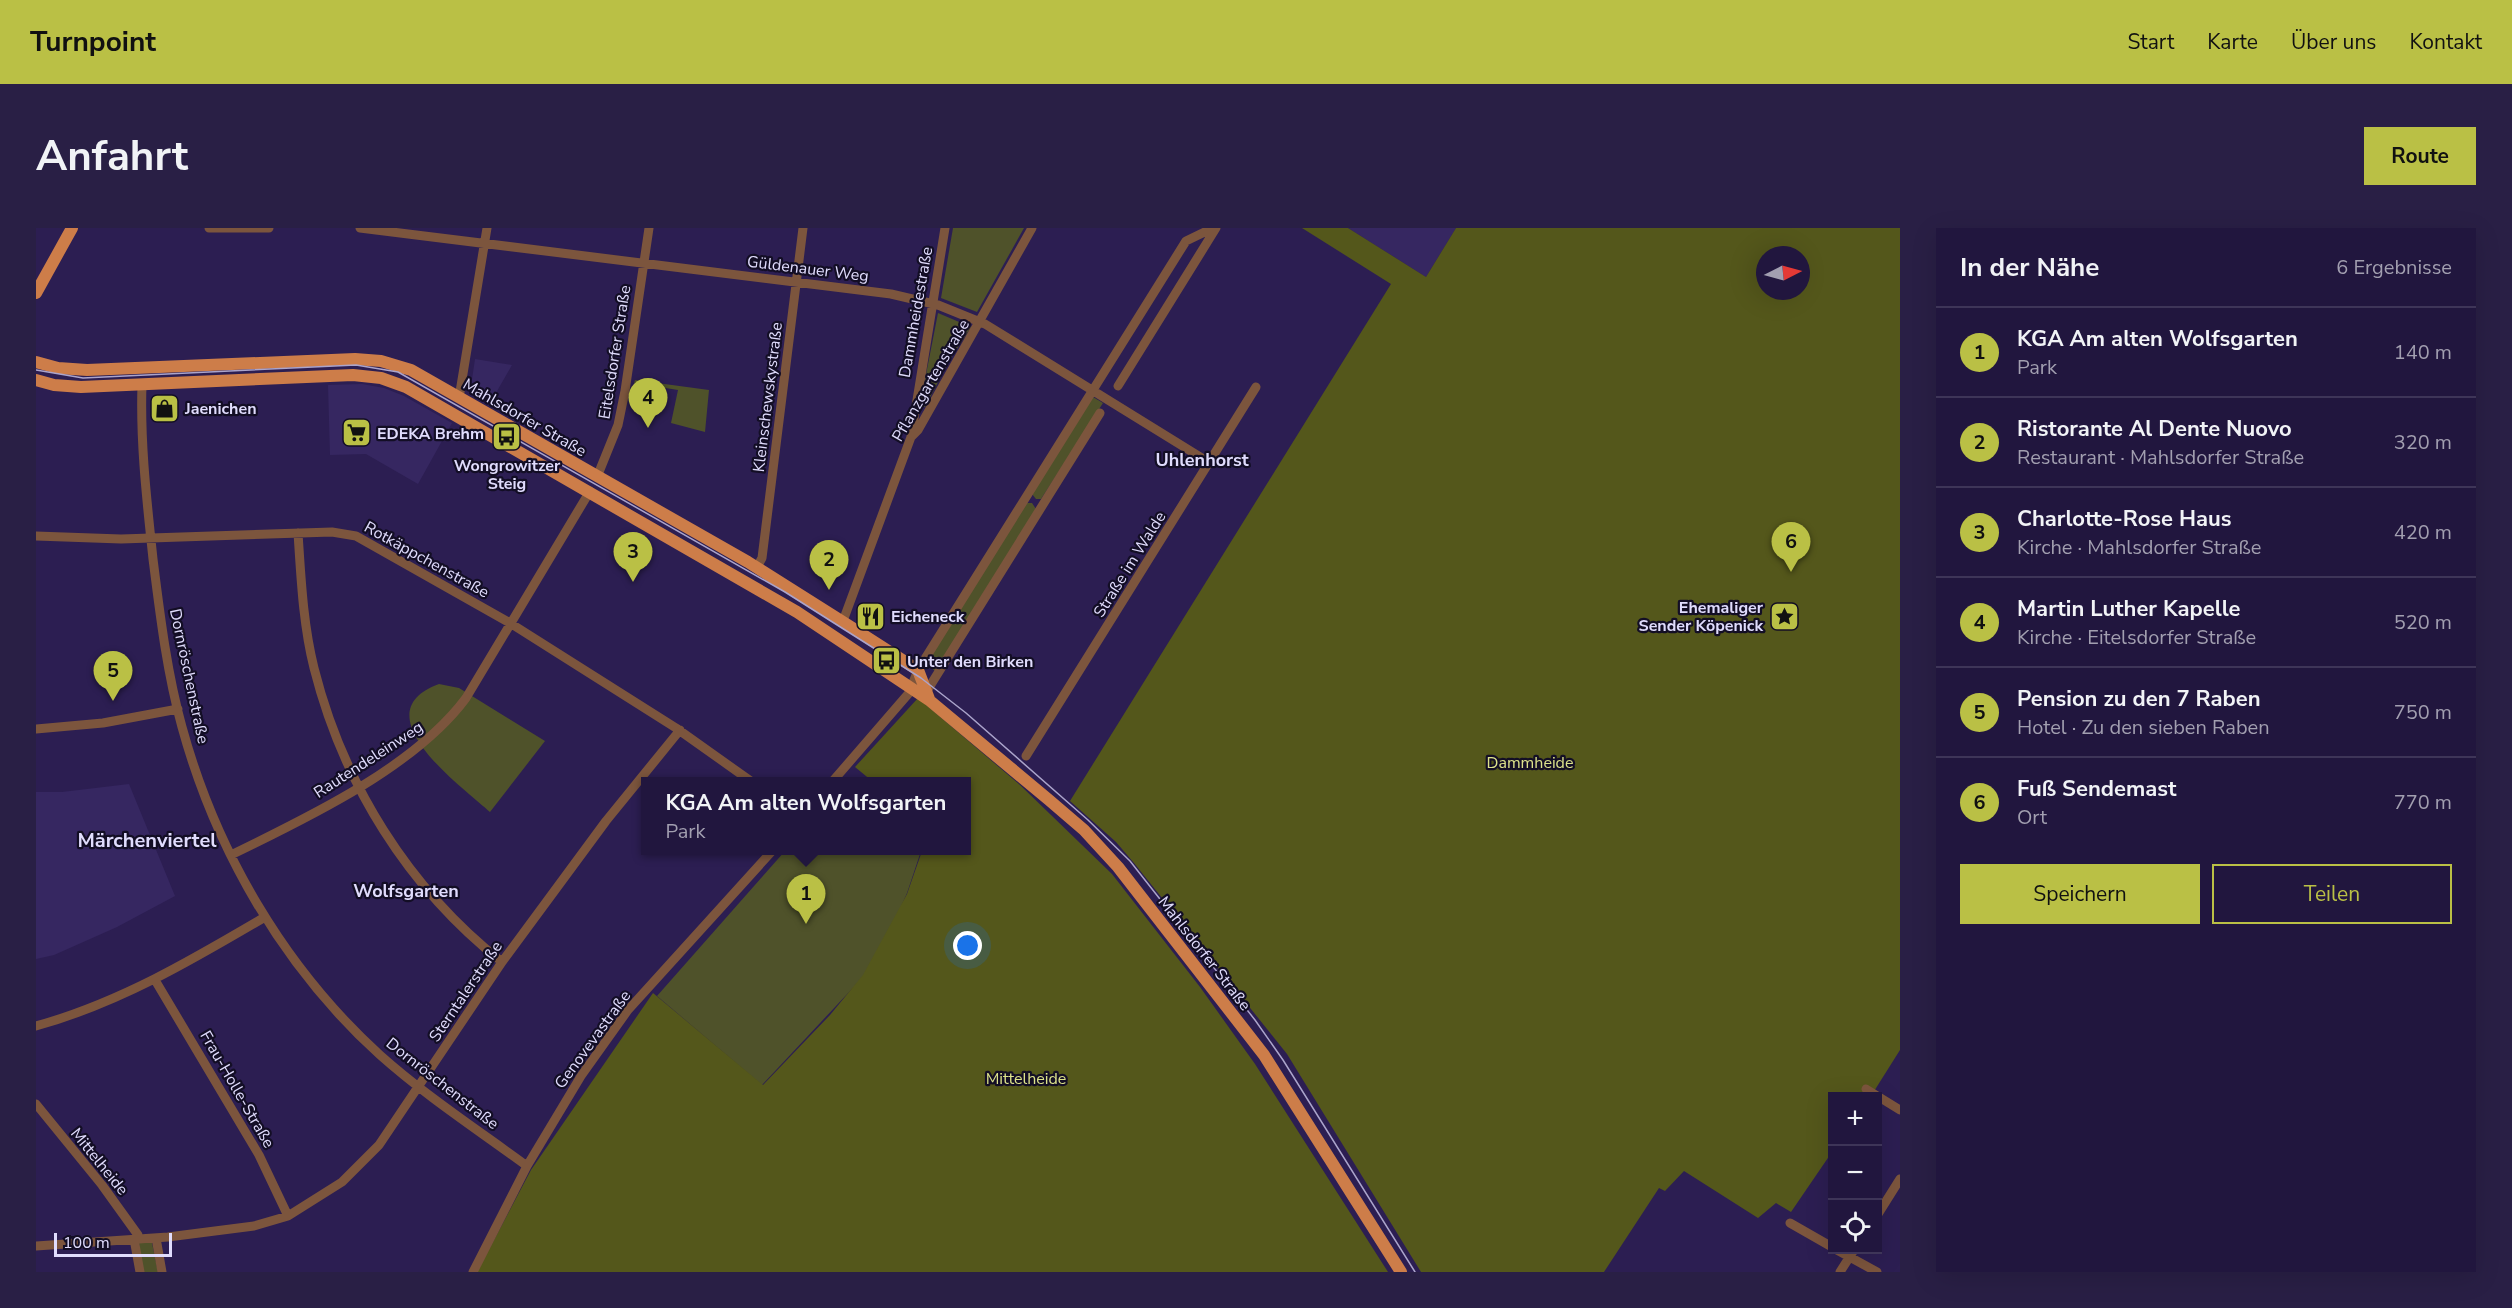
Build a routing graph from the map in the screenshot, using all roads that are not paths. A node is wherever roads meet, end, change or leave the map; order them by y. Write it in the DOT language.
graph roads {
  1 [pos="72,228"];
  2 [pos="209,228"];
  3 [pos="269,228"];
  4 [pos="360,228"];
  5 [pos="366,228"];
  6 [pos="487,228"];
  7 [pos="649,228"];
  8 [pos="803,228"];
  9 [pos="945,228"];
  10 [pos="1032,228"];
  11 [pos="1214,228"];
  12 [pos="485,243"];
  13 [pos="644,263"];
  14 [pos="796,282"];
  15 [pos="36,293"];
  16 [pos="933,303"];
  17 [pos="981,322"];
  18 [pos="36,362"];
  19 [pos="142,368"];
  20 [pos="36,380"];
  21 [pos="142,385"];
  22 [pos="1118,386"];
  23 [pos="1256,387"];
  24 [pos="1093,390"];
  25 [pos="459,398"];
  26 [pos="452,412"];
  27 [pos="1100,413"];
  28 [pos="911,437"];
  29 [pos="1210,463"];
  30 [pos="597,477"];
  31 [pos="590,491"];
  32 [pos="298,533"];
  33 [pos="36,536"];
  34 [pos="151,538"];
  35 [pos="757,567"];
  36 [pos="843,621"];
  37 [pos="510,623"];
  38 [pos="918,670"];
  39 [pos="911,687"];
  40 [pos="927,696"];
  41 [pos="178,709"];
  42 [pos="36,729"];
  43 [pos="680,730"];
  44 [pos="1026,756"];
  45 [pos="642,777"];
  46 [pos="745,777"];
  47 [pos="836,777"];
  48 [pos="641,778"];
  49 [pos="358,787"];
  50 [pos="231,855"];
  51 [pos="769,855"];
  52 [pos="265,917"];
  53 [pos="502,962"];
  54 [pos="156,980"];
  55 [pos="36,1026"];
  56 [pos="418,1086"];
  57 [pos="1866,1089"];
  58 [pos="36,1104"];
  59 [pos="1900,1110"];
  60 [pos="527,1166"];
  61 [pos="1900,1179"];
  62 [pos="1882,1208"];
  63 [pos="288,1216"];
  64 [pos="1790,1223"];
  65 [pos="156,1238"];
  66 [pos="136,1239"];
  67 [pos="1828,1244"];
  68 [pos="36,1246"];
  69 [pos="1851,1254"];
  70 [pos="1853,1254"];
  71 [pos="140,1272"];
  72 [pos="162,1272"];
  73 [pos="473,1272"];
  74 [pos="1401,1272"];
  75 [pos="1840,1272"];
  76 [pos="1877,1272"];
  1 -- 15 [label="main road"];
  2 -- 3 [label="street"];
  4 -- 5 [label="street, Güldenauer Weg"];
  5 -- 12 [label="street, Güldenauer Weg"];
  6 -- 12 [label="street"];
  7 -- 13 [label="street, Eitelsdorfer Straße"];
  8 -- 14 [label="street, Kleinschewskystraße"];
  9 -- 16 [label="street, Dammheidestraße"];
  10 -- 17 [label="street, Pflanzgartenstraße"];
  11 -- 22 [label="street"];
  11 -- 24 [label="street"];
  12 -- 13 [label="street, Güldenauer Weg"];
  12 -- 25 [label="street"];
  13 -- 14 [label="street, Güldenauer Weg"];
  13 -- 30 [label="street, Eitelsdorfer Straße"];
  14 -- 16 [label="street, Güldenauer Weg"];
  14 -- 35 [label="street, Kleinschewskystraße"];
  16 -- 17 [label="street, Güldenauer Weg"];
  16 -- 28 [label="street, Dammheidestraße"];
  17 -- 24 [label="street, Güldenauer Weg"];
  17 -- 28 [label="street, Pflanzgartenstraße"];
  18 -- 19 [label="main road, Mahlsdorfer Straße"];
  19 -- 21 [label="main road"];
  19 -- 25 [label="main road, Mahlsdorfer Straße"];
  20 -- 21 [label="main road, Mahlsdorfer Straße"];
  21 -- 26 [label="main road, Mahlsdorfer Straße"];
  21 -- 34 [label="street, Dornröschenstraße"];
  23 -- 29 [label="street, Straße im Walde"];
  24 -- 29 [label="street, Güldenauer Weg"];
  24 -- 38 [label="street"];
  25 -- 26 [label="main road"];
  25 -- 30 [label="main road, Mahlsdorfer Straße"];
  26 -- 31 [label="main road, Mahlsdorfer Straße"];
  27 -- 40 [label="street"];
  28 -- 36 [label="street, Pflanzgartenstraße"];
  29 -- 44 [label="street, Straße im Walde"];
  30 -- 31 [label="main road"];
  30 -- 35 [label="main road, Mahlsdorfer Straße"];
  31 -- 37 [label="street, Rautendeleinweg"];
  31 -- 39 [label="main road, Mahlsdorfer Straße"];
  32 -- 34 [label="street, Rotkäppchenstraße"];
  32 -- 37 [label="street, Rotkäppchenstraße"];
  32 -- 49 [label="street"];
  33 -- 34 [label="street, Rotkäppchenstraße"];
  34 -- 41 [label="street, Dornröschenstraße"];
  35 -- 36 [label="main road, Mahlsdorfer Straße"];
  36 -- 38 [label="main road, Mahlsdorfer Straße"];
  37 -- 43 [label="street, Rotkäppchenstraße"];
  37 -- 49 [label="street, Rautendeleinweg"];
  38 -- 39 [label="street"];
  38 -- 40 [label="main road, Mahlsdorfer Straße"];
  39 -- 40 [label="main road, Mahlsdorfer Straße"];
  39 -- 47 [label="street"];
  40 -- 74 [label="main road, Mahlsdorfer Straße"];
  41 -- 42 [label="street"];
  41 -- 50 [label="street, Dornröschenstraße"];
  43 -- 45 [label="street, Sterntalerstraße"];
  43 -- 46 [label="street, Rotkäppchenstraße"];
  48 -- 53 [label="street, Sterntalerstraße"];
  49 -- 50 [label="street, Rautendeleinweg"];
  49 -- 53 [label="street"];
  50 -- 52 [label="street, Dornröschenstraße"];
  51 -- 60 [label="street, Genovevastraße"];
  52 -- 54 [label="street"];
  52 -- 56 [label="street, Dornröschenstraße"];
  53 -- 56 [label="street, Sterntalerstraße"];
  54 -- 55 [label="street"];
  54 -- 63 [label="street, Frau-Holle-Straße"];
  56 -- 60 [label="street, Dornröschenstraße"];
  56 -- 63 [label="street, Sterntalerstraße"];
  57 -- 59 [label="street"];
  58 -- 66 [label="street, Mittelheide"];
  60 -- 73 [label="street, Genovevastraße"];
  61 -- 62 [label="street"];
  63 -- 65 [label="street, Sterntalerstraße"];
  64 -- 67 [label="street"];
  65 -- 66 [label="street, Sterntalerstraße"];
  65 -- 72 [label="street"];
  66 -- 68 [label="street, Sterntalerstraße"];
  66 -- 71 [label="street, Mittelheide"];
  69 -- 75 [label="street"];
  70 -- 76 [label="street"];
}
